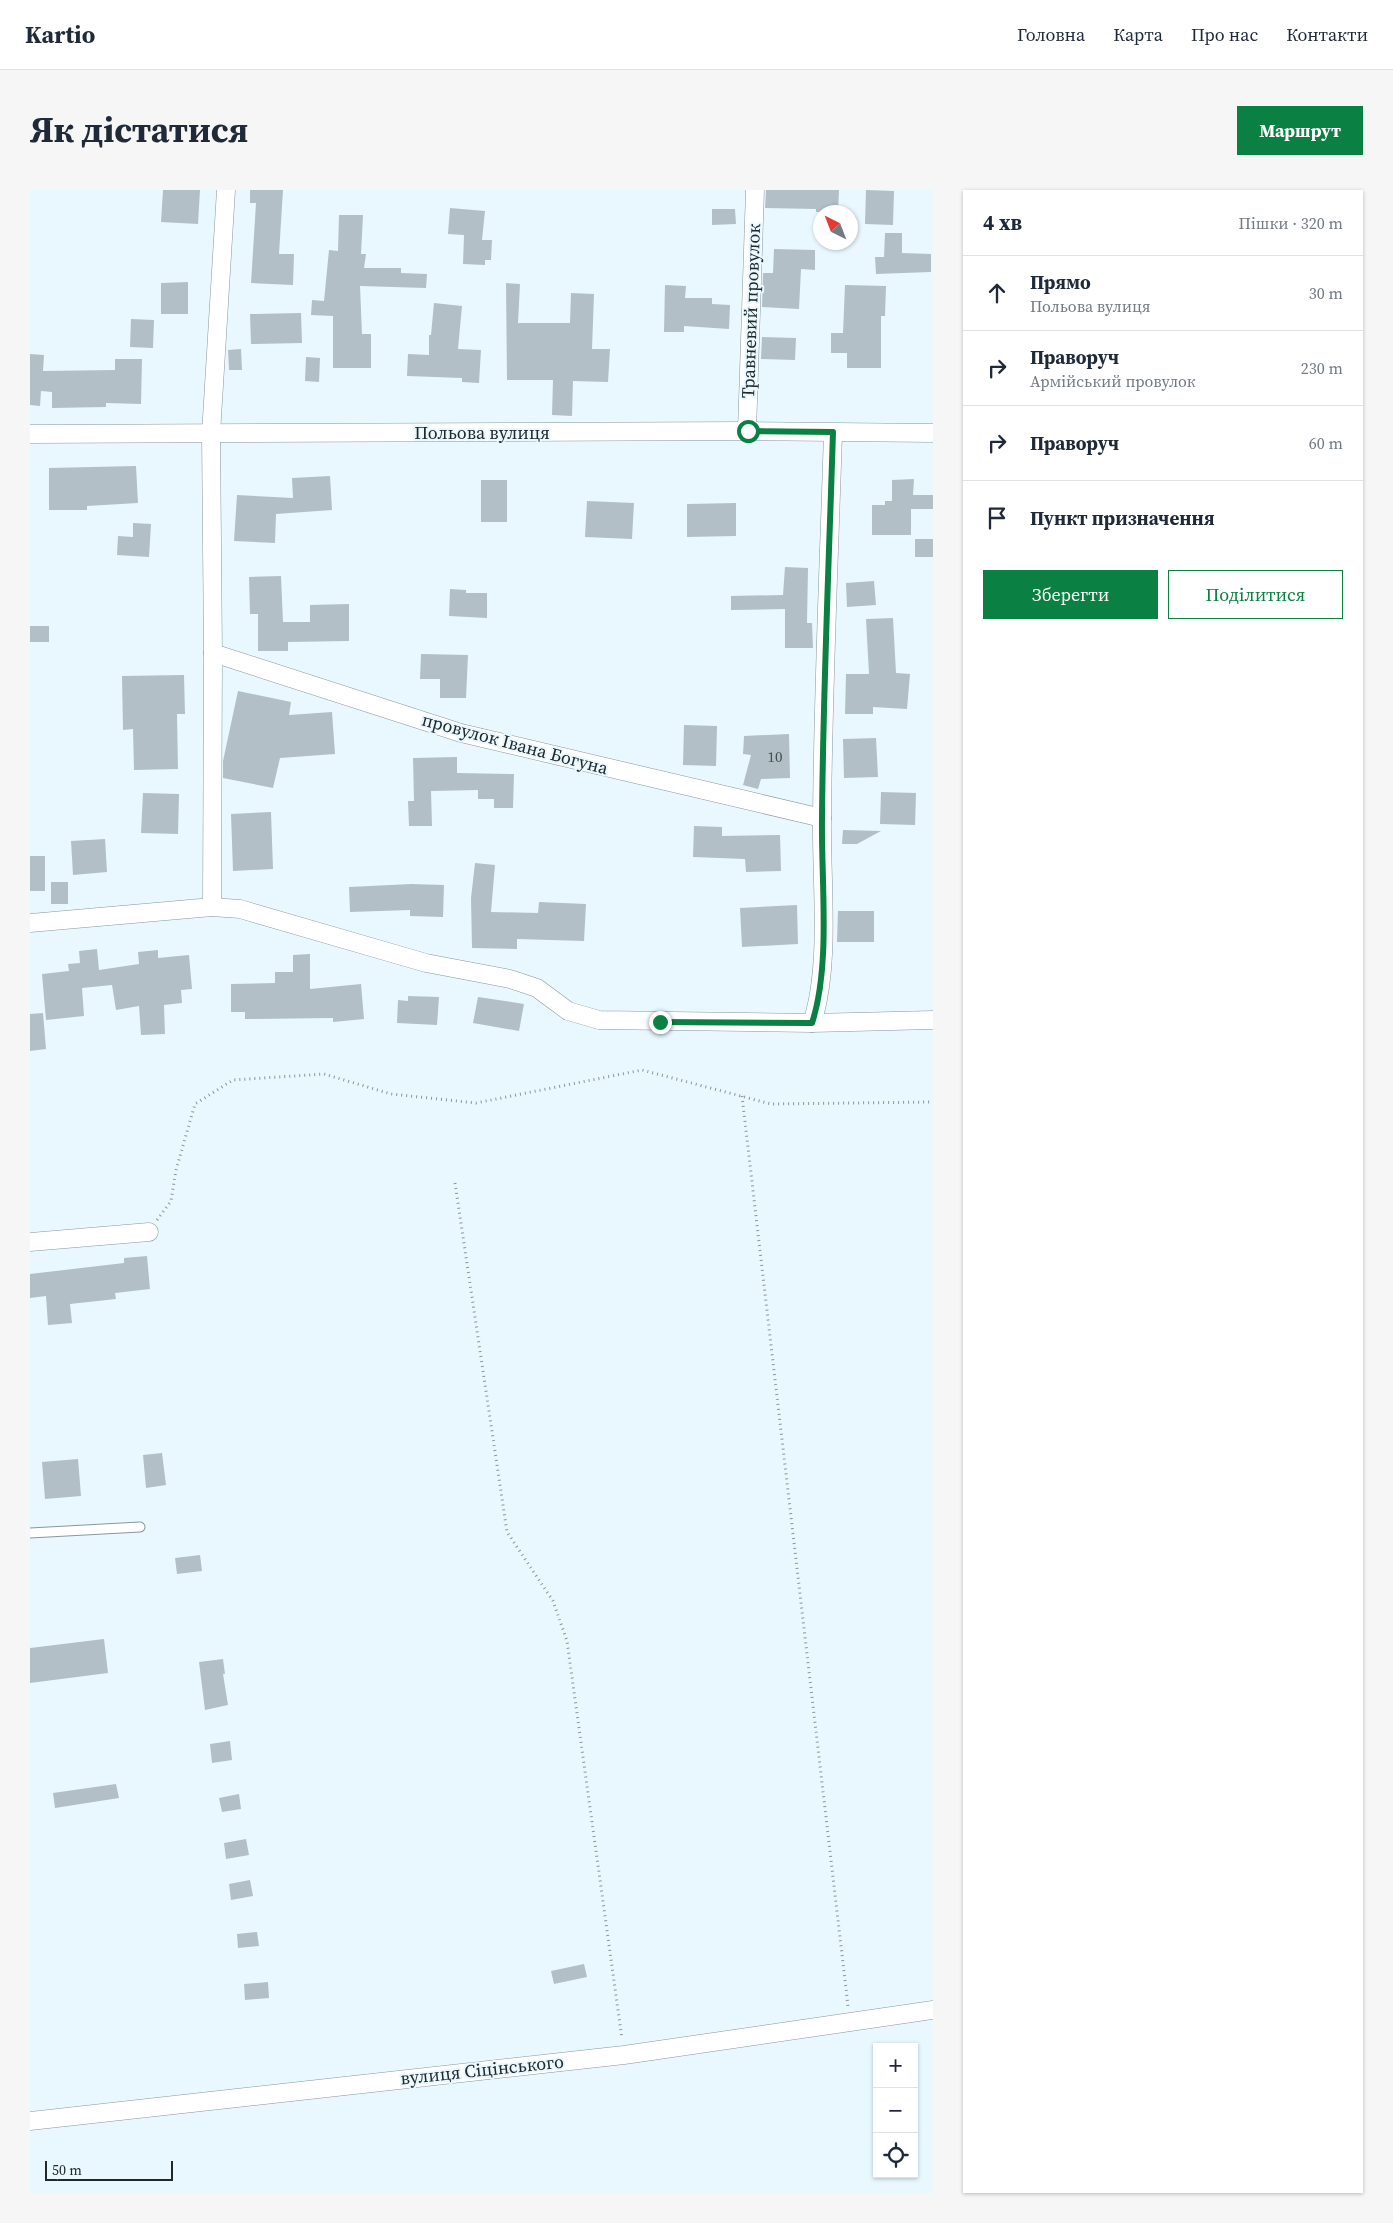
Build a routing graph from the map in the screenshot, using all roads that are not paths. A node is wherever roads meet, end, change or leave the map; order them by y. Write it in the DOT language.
graph roads {
  1 [pos="226,190"];
  2 [pos="755,190"];
  3 [pos="748,431"];
  4 [pos="833,432"];
  5 [pos="933,433"];
  6 [pos="30,434"];
  7 [pos="211,434"];
  8 [pos="213,653"];
  9 [pos="822,818"];
  10 [pos="212,907"];
  11 [pos="30,922"];
  12 [pos="933,1020"];
  13 [pos="812,1023"];
  14 [pos="148,1232"];
  15 [pos="30,1242"];
  16 [pos="140,1527"];
  17 [pos="30,1533"];
  18 [pos="933,2010"];
  19 [pos="30,2121"];
  1 -- 7 [label="street"];
  2 -- 3 [label="street, Травневий провулок"];
  3 -- 4 [label="street, Польова вулиця"];
  3 -- 7 [label="street, Польова вулиця"];
  4 -- 5 [label="street, Польова вулиця"];
  4 -- 9 [label="street"];
  6 -- 7 [label="street, Польова вулиця"];
  7 -- 8 [label="street"];
  8 -- 9 [label="street, провулок Івана Богуна"];
  8 -- 10 [label="street"];
  9 -- 13 [label="street"];
  10 -- 11 [label="street"];
  10 -- 13 [label="street"];
  12 -- 13 [label="street"];
  14 -- 15 [label="street"];
  16 -- 17 [label="lane"];
  18 -- 19 [label="street, вулиця Сіцінського"];
}
